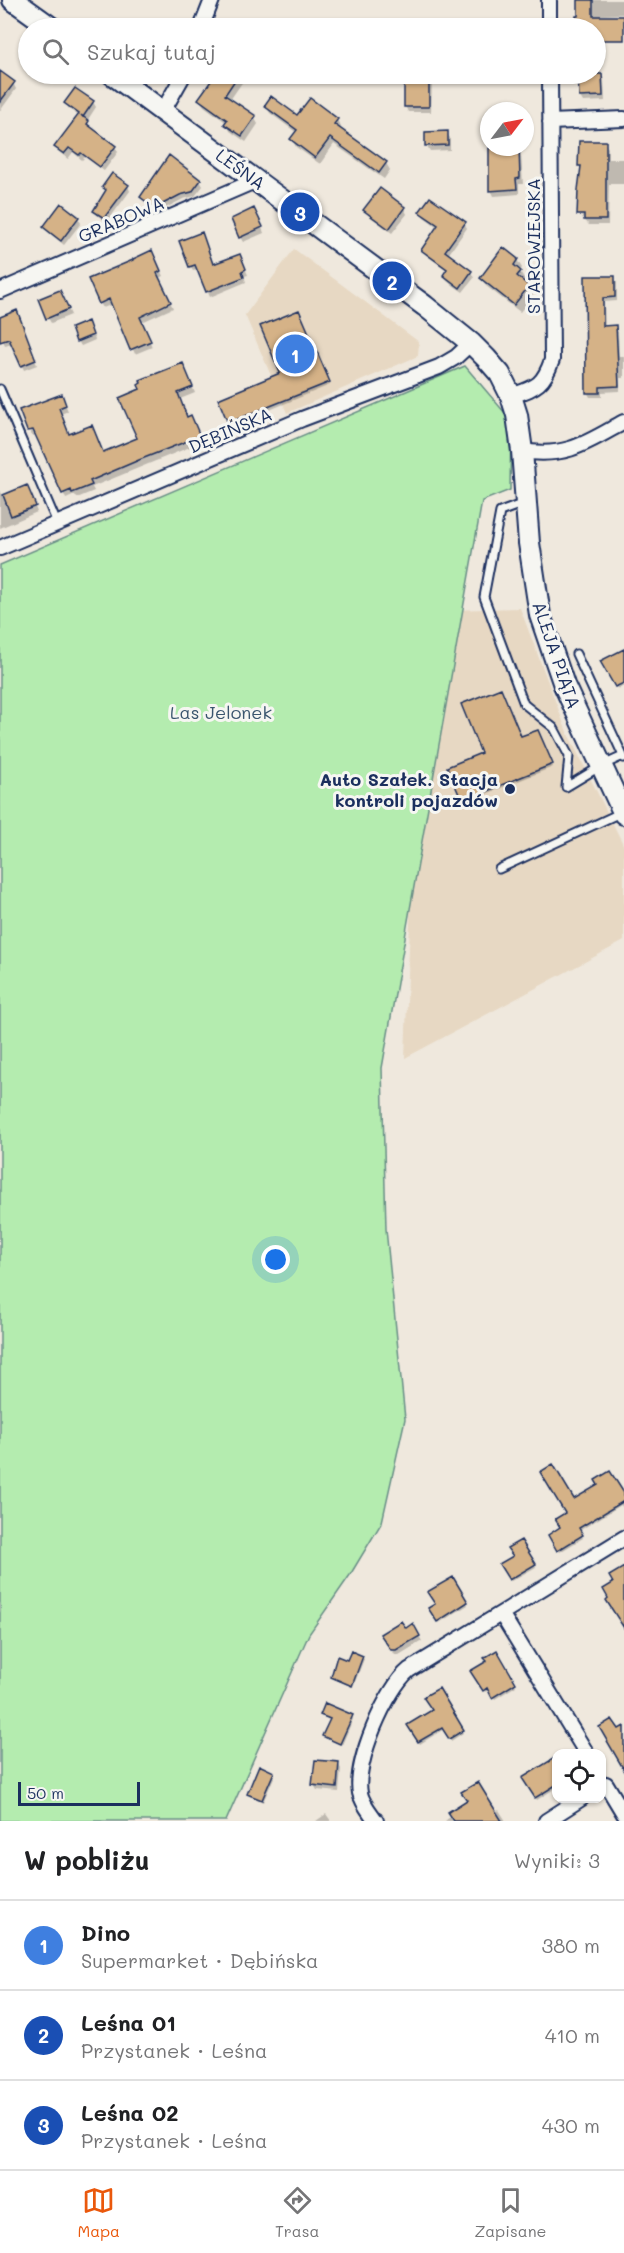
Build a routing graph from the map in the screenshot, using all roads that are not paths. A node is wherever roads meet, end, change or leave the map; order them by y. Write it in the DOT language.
graph roads {
  1 [pos="13,0"];
  2 [pos="212,0"];
  3 [pos="549,0"];
  4 [pos="38,18"];
  5 [pos="205,18"];
  6 [pos="549,18"];
  7 [pos="126,84"];
  8 [pos="178,84"];
  9 [pos="550,84"];
  10 [pos="163,111"];
  11 [pos="624,119"];
  12 [pos="550,122"];
  13 [pos="257,180"];
  14 [pos="0,291"];
  15 [pos="471,343"];
  16 [pos="0,389"];
  17 [pos="511,396"];
  18 [pos="624,422"];
  19 [pos="522,451"];
  20 [pos="526,502"];
  21 [pos="57,523"];
  22 [pos="0,548"];
  23 [pos="576,654"];
  24 [pos="624,757"];
  25 [pos="601,766"];
  26 [pos="623,813"];
  27 [pos="498,869"];
  28 [pos="624,1538"];
  29 [pos="501,1615"];
  30 [pos="584,1749"];
  31 [pos="606,1787"];
  32 [pos="574,1803"];
  33 [pos="624,1814"];
  34 [pos="376,1821"];
  35 [pos="546,1821"];
  1 -- 4 [label="street"];
  2 -- 5 [label="street"];
  3 -- 6 [label="street"];
  7 -- 10 [label="street, LEŚNA"];
  8 -- 10 [label="street"];
  9 -- 12 [label="street, STAROWIEJSKA"];
  10 -- 13 [label="street, LEŚNA"];
  11 -- 12 [label="street"];
  12 -- 17 [label="street, STAROWIEJSKA"];
  13 -- 14 [label="street, GRABOWA"];
  13 -- 15 [label="street, LEŚNA"];
  15 -- 17 [label="street, LEŚNA"];
  15 -- 21 [label="street, DĘBIŃSKA"];
  16 -- 21 [label="lane"];
  17 -- 19 [label="street, LEŚNA"];
  18 -- 19 [label="street"];
  19 -- 20 [label="street, ALEJA PIĄTA"];
  20 -- 25 [label="street, ALEJA PIĄTA"];
  20 -- 25 [label="lane"];
  21 -- 22 [label="street, DĘBIŃSKA"];
  23 -- 24 [label="lane"];
  24 -- 25 [label="lane"];
  25 -- 26 [label="street, ALEJA PIĄTA"];
  26 -- 27 [label="lane"];
  28 -- 29 [label="street"];
  29 -- 30 [label="street"];
  29 -- 34 [label="street"];
  31 -- 33 [label="street"];
  32 -- 35 [label="street"];
}
